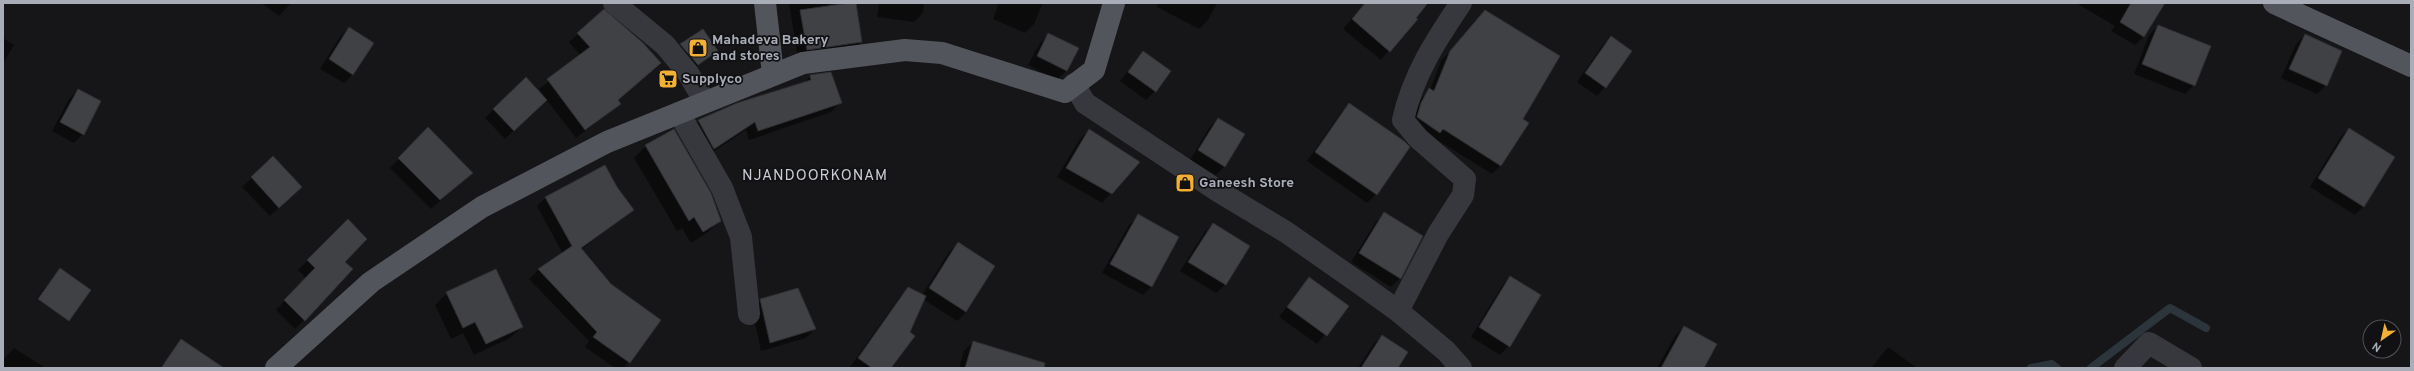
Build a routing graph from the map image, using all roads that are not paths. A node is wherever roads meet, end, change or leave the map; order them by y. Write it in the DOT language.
graph roads {
  1 [pos="614,3"];
  2 [pos="765,3"];
  3 [pos="1114,3"];
  4 [pos="1461,3"];
  5 [pos="2274,3"];
  6 [pos="2411,66"];
  7 [pos="774,74"];
  8 [pos="1074,84"];
  9 [pos="705,102"];
  10 [pos="679,113"];
  11 [pos="1398,311"];
  12 [pos="749,314"];
  13 [pos="276,368"];
  14 [pos="1461,368"];
  15 [pos="2125,368"];
  16 [pos="2191,368"];
  1 -- 9 [label="street"];
  2 -- 7 [label="main road"];
  3 -- 8 [label="main road"];
  4 -- 11 [label="street"];
  5 -- 6 [label="main road"];
  7 -- 8 [label="main road"];
  7 -- 9 [label="main road"];
  8 -- 11 [label="street"];
  9 -- 10 [label="main road"];
  10 -- 12 [label="street"];
  10 -- 13 [label="main road"];
  11 -- 14 [label="street"];
  15 -- 16 [label="street"];
}
